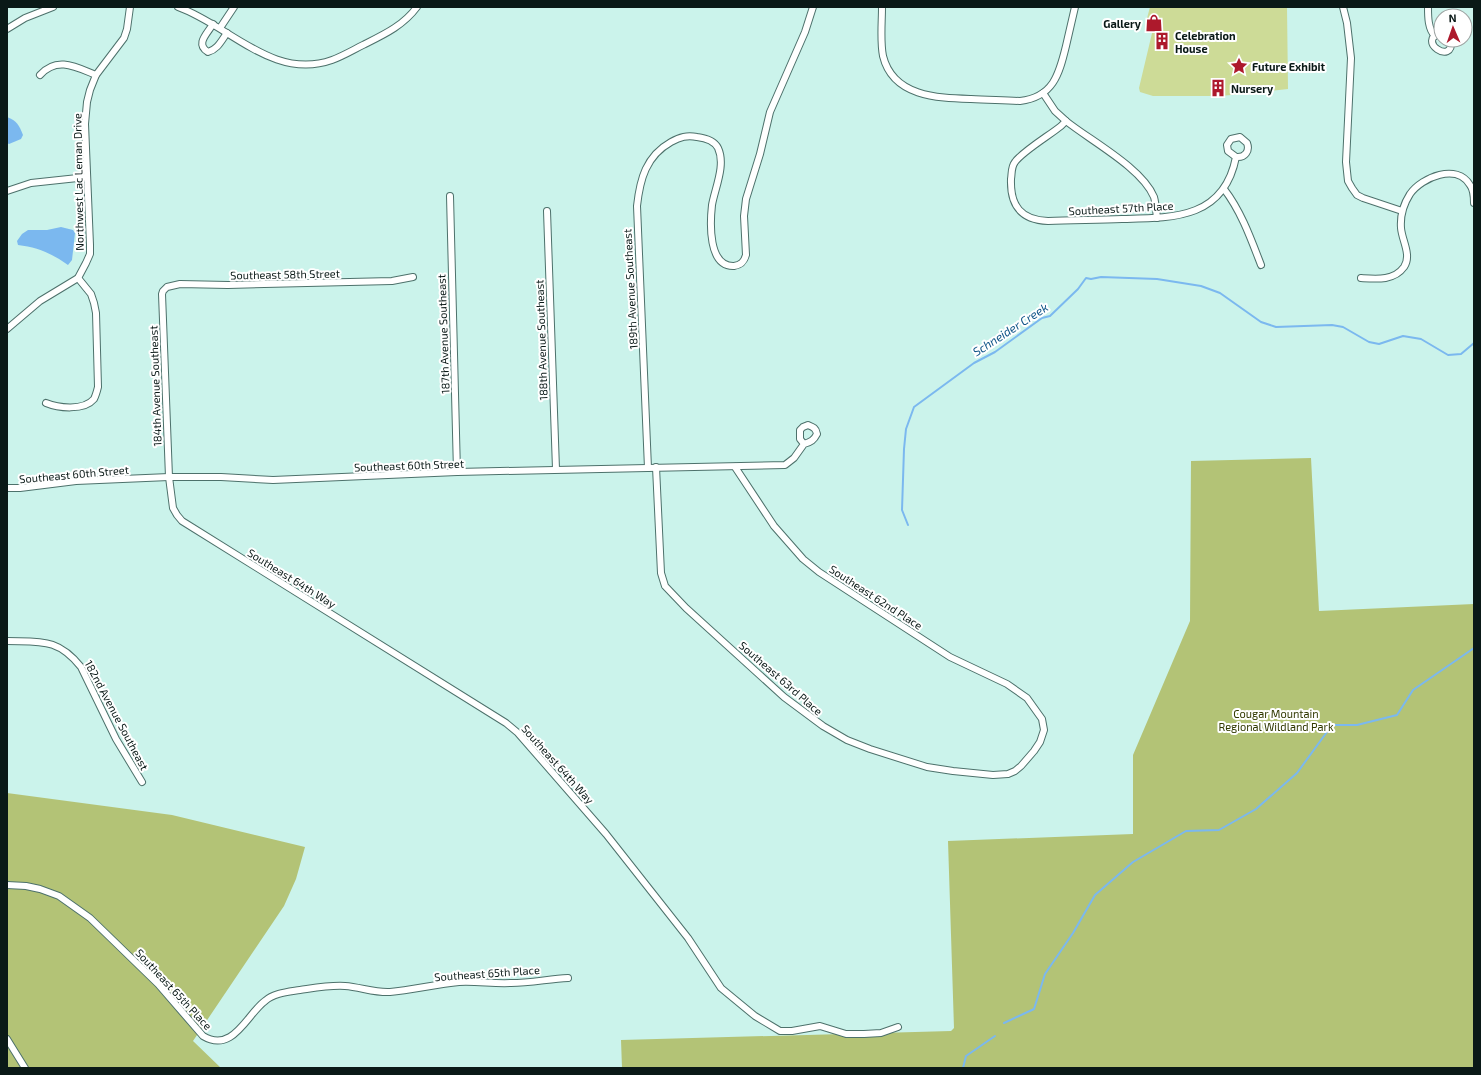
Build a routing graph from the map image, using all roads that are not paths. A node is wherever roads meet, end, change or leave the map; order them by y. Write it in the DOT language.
graph roads {
  1 [pos="53,7"];
  2 [pos="130,7"];
  3 [pos="178,7"];
  4 [pos="234,7"];
  5 [pos="416,7"];
  6 [pos="813,7"];
  7 [pos="882,7"];
  8 [pos="1075,7"];
  9 [pos="1343,7"];
  10 [pos="1428,7"];
  11 [pos="213,24"];
  12 [pos="220,28"];
  13 [pos="7,30"];
  14 [pos="226,33"];
  15 [pos="1433,33"];
  16 [pos="1435,48"];
  17 [pos="1449,48"];
  18 [pos="40,75"];
  19 [pos="96,75"];
  20 [pos="1043,93"];
  21 [pos="1066,121"];
  22 [pos="1236,157"];
  23 [pos="87,177"];
  24 [pos="1224,189"];
  25 [pos="7,190"];
  26 [pos="450,196"];
  27 [pos="1474,203"];
  28 [pos="547,210"];
  29 [pos="1402,211"];
  30 [pos="1157,218"];
  31 [pos="1261,265"];
  32 [pos="413,277"];
  33 [pos="78,278"];
  34 [pos="1362,278"];
  35 [pos="162,294"];
  36 [pos="7,329"];
  37 [pos="46,403"];
  38 [pos="804,444"];
  39 [pos="735,467"];
  40 [pos="648,468"];
  41 [pos="656,468"];
  42 [pos="556,470"];
  43 [pos="457,472"];
  44 [pos="168,478"];
  45 [pos="7,488"];
  46 [pos="7,641"];
  47 [pos="1035,709"];
  48 [pos="142,782"];
  49 [pos="7,885"];
  50 [pos="568,978"];
  51 [pos="898,1027"];
  52 [pos="7,1039"];
  53 [pos="25,1068"];
  1 -- 13 [label="street"];
  2 -- 19 [label="street, Northwest Lac Leman Drive"];
  3 -- 11 [label="street"];
  4 -- 12 [label="street"];
  5 -- 14 [label="street"];
  6 -- 40 [label="street, 189th Avenue Southeast"];
  7 -- 20 [label="street"];
  8 -- 20 [label="street"];
  9 -- 29 [label="street"];
  10 -- 15 [label="street"];
  11 -- 12 [label="street"];
  11 -- 14 [label="street"];
  12 -- 14 [label="street"];
  16 -- 17 [label="street"];
  18 -- 19 [label="street"];
  19 -- 23 [label="street, Northwest Lac Leman Drive"];
  20 -- 21 [label="street"];
  21 -- 30 [label="street"];
  21 -- 30 [label="street, Southeast 57th Place"];
  22 -- 24 [label="street, Southeast 57th Place"];
  23 -- 25 [label="street"];
  23 -- 33 [label="street, Northwest Lac Leman Drive"];
  24 -- 30 [label="street, Southeast 57th Place"];
  24 -- 31 [label="street"];
  26 -- 43 [label="street, 187th Avenue Southeast"];
  27 -- 29 [label="street"];
  28 -- 42 [label="street, 188th Avenue Southeast"];
  29 -- 34 [label="street"];
  32 -- 35 [label="street, Southeast 58th Street"];
  33 -- 36 [label="street"];
  33 -- 37 [label="street"];
  35 -- 44 [label="street, 184th Avenue Southeast"];
  38 -- 39 [label="street, Southeast 60th Street"];
  39 -- 41 [label="street, Southeast 60th Street"];
  39 -- 47 [label="street, Southeast 62nd Place"];
  40 -- 41 [label="street, Southeast 60th Street"];
  40 -- 42 [label="street, Southeast 60th Street"];
  41 -- 47 [label="street, Southeast 63rd Place"];
  42 -- 43 [label="street, Southeast 60th Street"];
  43 -- 44 [label="street, Southeast 60th Street"];
  44 -- 45 [label="street, Southeast 60th Street"];
  44 -- 51 [label="street, Southeast 64th Way"];
  46 -- 48 [label="street, 182nd Avenue Southeast"];
  49 -- 50 [label="street, Southeast 65th Place"];
  52 -- 53 [label="street"];
}
